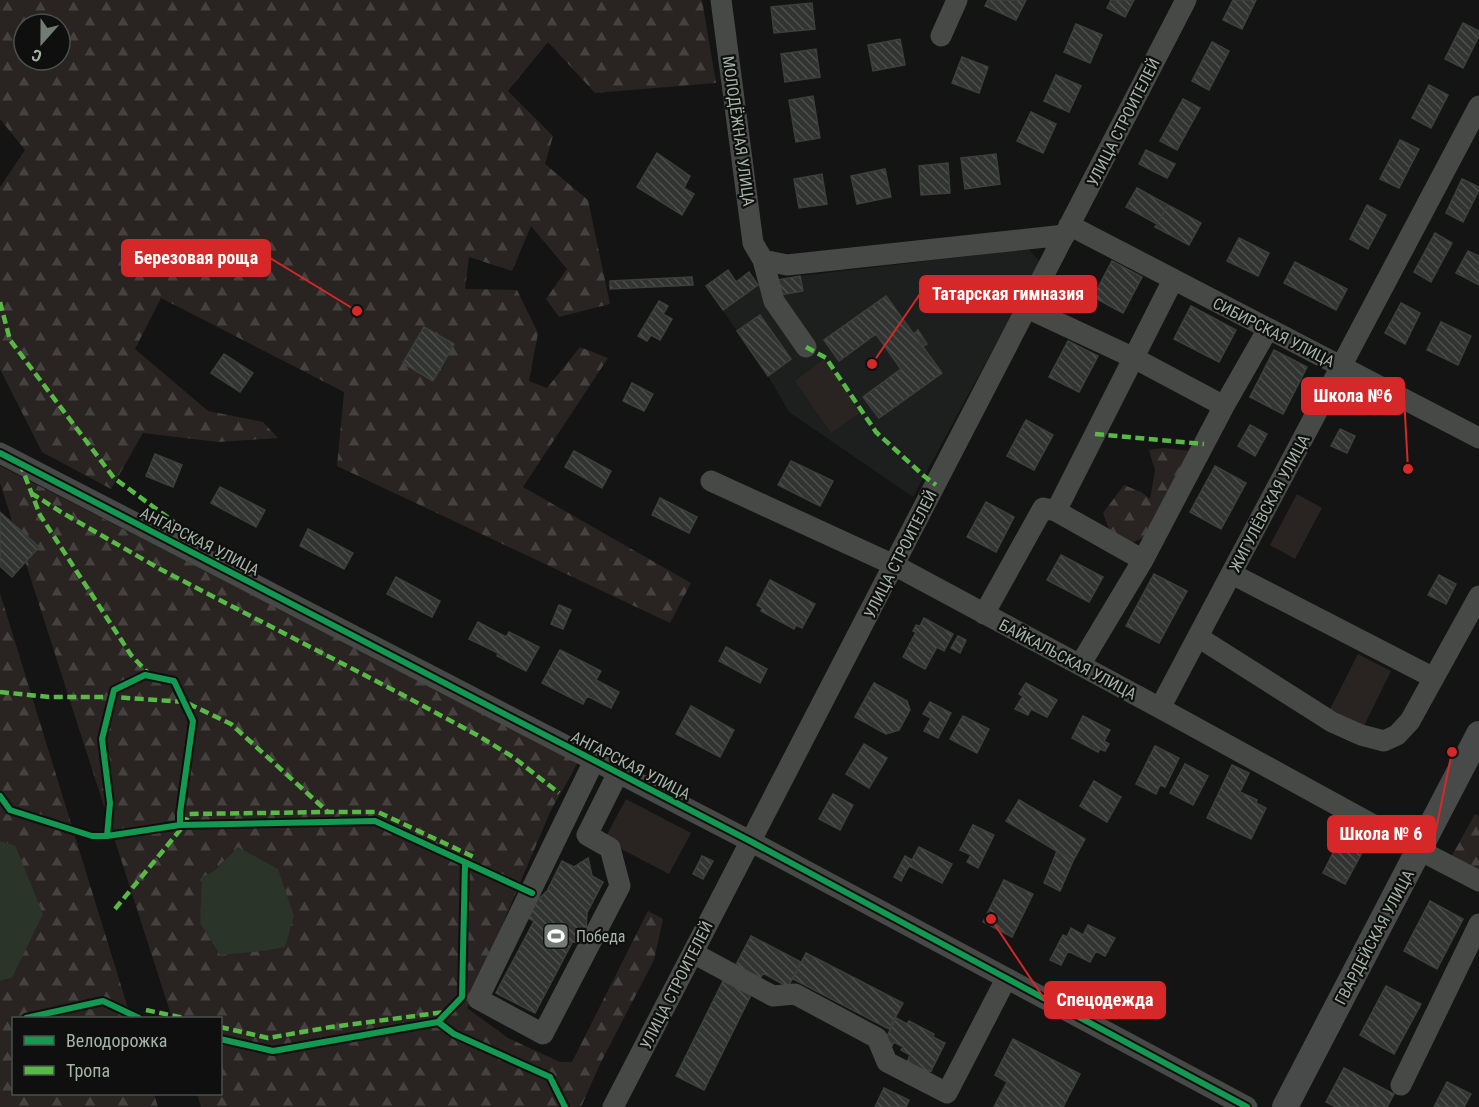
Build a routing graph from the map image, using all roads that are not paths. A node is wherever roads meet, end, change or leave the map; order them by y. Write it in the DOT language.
graph roads {
  1 [pos="721,0"];
  2 [pos="957,0"];
  3 [pos="1186,0"];
  4 [pos="941,36"];
  5 [pos="1479,106"];
  6 [pos="1067,230"];
  7 [pos="763,260"];
  8 [pos="1173,280"];
  9 [pos="1027,308"];
  10 [pos="1268,329"];
  11 [pos="806,347"];
  12 [pos="1134,358"];
  13 [pos="1341,367"];
  14 [pos="1224,406"];
  15 [pos="1479,438"];
  16 [pos="0,453"];
  17 [pos="711,481"];
  18 [pos="1056,511"];
  19 [pos="1143,560"];
  20 [pos="894,566"];
  21 [pos="1232,574"];
  22 [pos="1479,596"];
  23 [pos="984,614"];
  24 [pos="1198,637"];
  25 [pos="1080,665"];
  26 [pos="1434,678"];
  27 [pos="1160,708"];
  28 [pos="1479,735"];
  29 [pos="594,760"];
  30 [pos="618,773"];
  31 [pos="750,841"];
  32 [pos="1419,850"];
  33 [pos="1479,881"];
  34 [pos="1479,924"];
  35 [pos="693,953"];
  36 [pos="1006,979"];
  37 [pos="1401,1085"];
  38 [pos="947,1100"];
  39 [pos="613,1107"];
  40 [pos="1247,1107"];
  41 [pos="1285,1107"];
  1 -- 7 [label="street, МОЛОДЁЖНАЯ УЛИЦА"];
  2 -- 4 [label="street"];
  3 -- 6 [label="street, УЛИЦА СТРОИТЕЛЕЙ"];
  5 -- 13 [label="street, ЖИГУЛЁВСКАЯ УЛИЦА"];
  6 -- 7 [label="street"];
  6 -- 8 [label="street, СИБИРСКАЯ УЛИЦА"];
  6 -- 9 [label="street, УЛИЦА СТРОИТЕЛЕЙ"];
  7 -- 11 [label="street, МОЛОДЁЖНАЯ УЛИЦА"];
  8 -- 10 [label="street, СИБИРСКАЯ УЛИЦА"];
  8 -- 12 [label="street"];
  9 -- 12 [label="street"];
  9 -- 20 [label="street, УЛИЦА СТРОИТЕЛЕЙ"];
  10 -- 13 [label="street, СИБИРСКАЯ УЛИЦА"];
  10 -- 14 [label="street"];
  12 -- 14 [label="street"];
  12 -- 18 [label="street"];
  13 -- 15 [label="street, СИБИРСКАЯ УЛИЦА"];
  13 -- 21 [label="street, ЖИГУЛЁВСКАЯ УЛИЦА"];
  14 -- 19 [label="street"];
  16 -- 29 [label="street, АНГАРСКАЯ УЛИЦА"];
  17 -- 20 [label="street, БАЙКАЛЬСКАЯ УЛИЦА"];
  18 -- 19 [label="street"];
  18 -- 23 [label="street"];
  19 -- 25 [label="street"];
  20 -- 23 [label="street, БАЙКАЛЬСКАЯ УЛИЦА"];
  20 -- 31 [label="street, УЛИЦА СТРОИТЕЛЕЙ"];
  21 -- 24 [label="street, ЖИГУЛЁВСКАЯ УЛИЦА"];
  21 -- 26 [label="street"];
  22 -- 26 [label="street"];
  23 -- 25 [label="street, БАЙКАЛЬСКАЯ УЛИЦА"];
  24 -- 26 [label="street"];
  24 -- 27 [label="street, ЖИГУЛЁВСКАЯ УЛИЦА"];
  25 -- 27 [label="street, БАЙКАЛЬСКАЯ УЛИЦА"];
  27 -- 32 [label="street, БАЙКАЛЬСКАЯ УЛИЦА"];
  28 -- 32 [label="main road, ГВАРДЕЙСКАЯ УЛИЦА"];
  29 -- 30 [label="street, АНГАРСКАЯ УЛИЦА"];
  29 -- 30 [label="street"];
  30 -- 31 [label="street, АНГАРСКАЯ УЛИЦА"];
  31 -- 35 [label="street, УЛИЦА СТРОИТЕЛЕЙ"];
  31 -- 36 [label="street, АНГАРСКАЯ УЛИЦА"];
  32 -- 33 [label="street, БАЙКАЛЬСКАЯ УЛИЦА"];
  32 -- 41 [label="main road, ГВАРДЕЙСКАЯ УЛИЦА"];
  34 -- 37 [label="street"];
  35 -- 38 [label="street"];
  35 -- 39 [label="street, УЛИЦА СТРОИТЕЛЕЙ"];
  36 -- 38 [label="street"];
  36 -- 40 [label="street, АНГАРСКАЯ УЛИЦА"];
}
